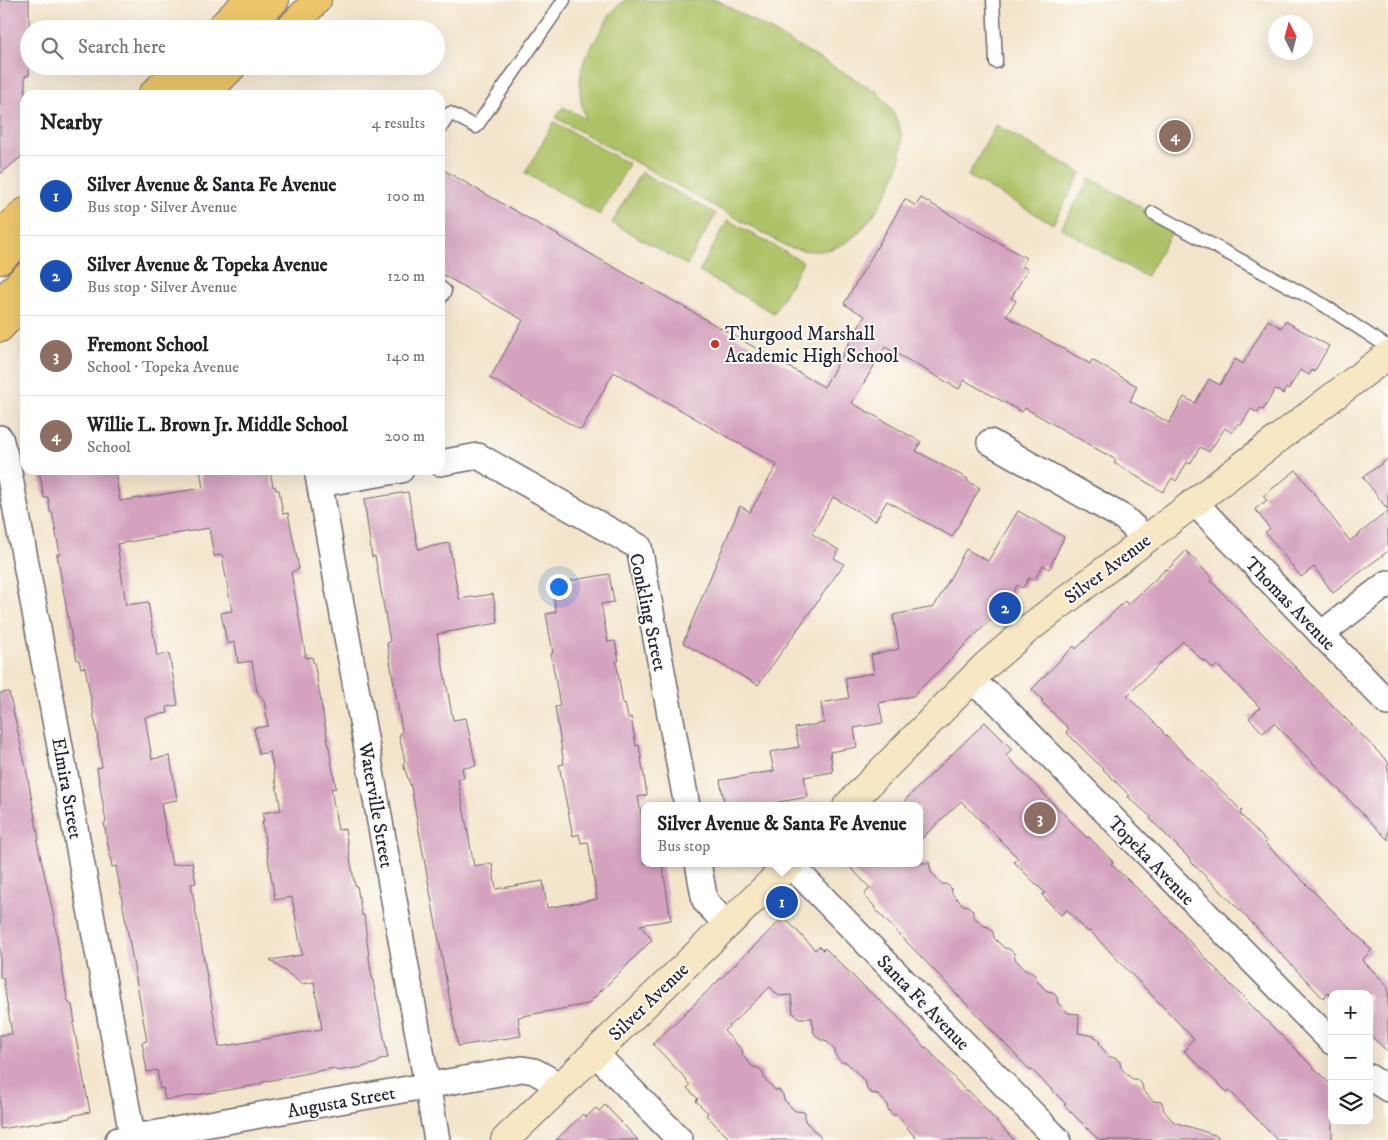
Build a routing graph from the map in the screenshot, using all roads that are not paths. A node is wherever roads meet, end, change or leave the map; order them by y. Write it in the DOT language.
graph roads {
  1 [pos="248,0"];
  2 [pos="275,0"];
  3 [pos="297,0"];
  4 [pos="317,0"];
  5 [pos="564,0"];
  6 [pos="993,0"];
  7 [pos="228,20"];
  8 [pos="255,20"];
  9 [pos="278,20"];
  10 [pos="298,20"];
  11 [pos="996,62"];
  12 [pos="172,75"];
  13 [pos="199,75"];
  14 [pos="224,75"];
  15 [pos="243,75"];
  16 [pos="157,90"];
  17 [pos="183,90"];
  18 [pos="210,90"];
  19 [pos="229,90"];
  20 [pos="445,121"];
  21 [pos="1153,213"];
  22 [pos="20,216"];
  23 [pos="0,233"];
  24 [pos="20,242"];
  25 [pos="0,260"];
  26 [pos="20,282"];
  27 [pos="0,303"];
  28 [pos="20,306"];
  29 [pos="0,328"];
  30 [pos="1388,347"];
  31 [pos="1388,355"];
  32 [pos="0,438"];
  33 [pos="990,442"];
  34 [pos="445,462"];
  35 [pos="350,475"];
  36 [pos="319,477"];
  37 [pos="1195,503"];
  38 [pos="1145,538"];
  39 [pos="1388,583"];
  40 [pos="1321,634"];
  41 [pos="970,681"];
  42 [pos="1388,703"];
  43 [pos="686,802"];
  44 [pos="851,802"];
  45 [pos="699,867"];
  46 [pos="787,867"];
  47 [pos="793,867"];
  48 [pos="728,925"];
  49 [pos="1328,1038"];
  50 [pos="595,1053"];
  51 [pos="1373,1080"];
  52 [pos="428,1086"];
  53 [pos="561,1086"];
  54 [pos="1388,1090"];
  55 [pos="128,1139"];
  56 [pos="437,1140"];
  57 [pos="505,1140"];
  58 [pos="680,1140"];
  59 [pos="1058,1140"];
  1 -- 7 [label="highway"];
  2 -- 8 [label="highway"];
  3 -- 9 [label="highway"];
  4 -- 10 [label="highway"];
  5 -- 20 [label="lane"];
  6 -- 11 [label="lane"];
  12 -- 16 [label="highway"];
  13 -- 17 [label="highway"];
  14 -- 18 [label="highway"];
  15 -- 19 [label="highway"];
  21 -- 30 [label="lane"];
  22 -- 23 [label="highway"];
  24 -- 25 [label="highway"];
  26 -- 27 [label="highway"];
  28 -- 29 [label="highway"];
  31 -- 37 [label="street, Silver Avenue"];
  32 -- 55 [label="street, Elmira Street"];
  33 -- 38 [label="street"];
  34 -- 43 [label="street, Conkling Street"];
  35 -- 36 [label="street"];
  36 -- 52 [label="street, Waterville Street"];
  37 -- 38 [label="street, Silver Avenue"];
  37 -- 40 [label="street, Thomas Avenue"];
  38 -- 41 [label="street, Silver Avenue"];
  39 -- 40 [label="street"];
  40 -- 42 [label="street, Thomas Avenue"];
  41 -- 44 [label="street, Silver Avenue"];
  41 -- 49 [label="street, Topeka Avenue"];
  45 -- 48 [label="street"];
  46 -- 48 [label="street, Silver Avenue"];
  47 -- 59 [label="street, Santa Fe Avenue"];
  48 -- 50 [label="street, Silver Avenue"];
  50 -- 53 [label="street, Silver Avenue"];
  50 -- 58 [label="street"];
  51 -- 54 [label="street"];
  52 -- 53 [label="street, Augusta Street"];
  52 -- 55 [label="street, Augusta Street"];
  52 -- 56 [label="street, Waterville Street"];
  53 -- 57 [label="street, Silver Avenue"];
}
